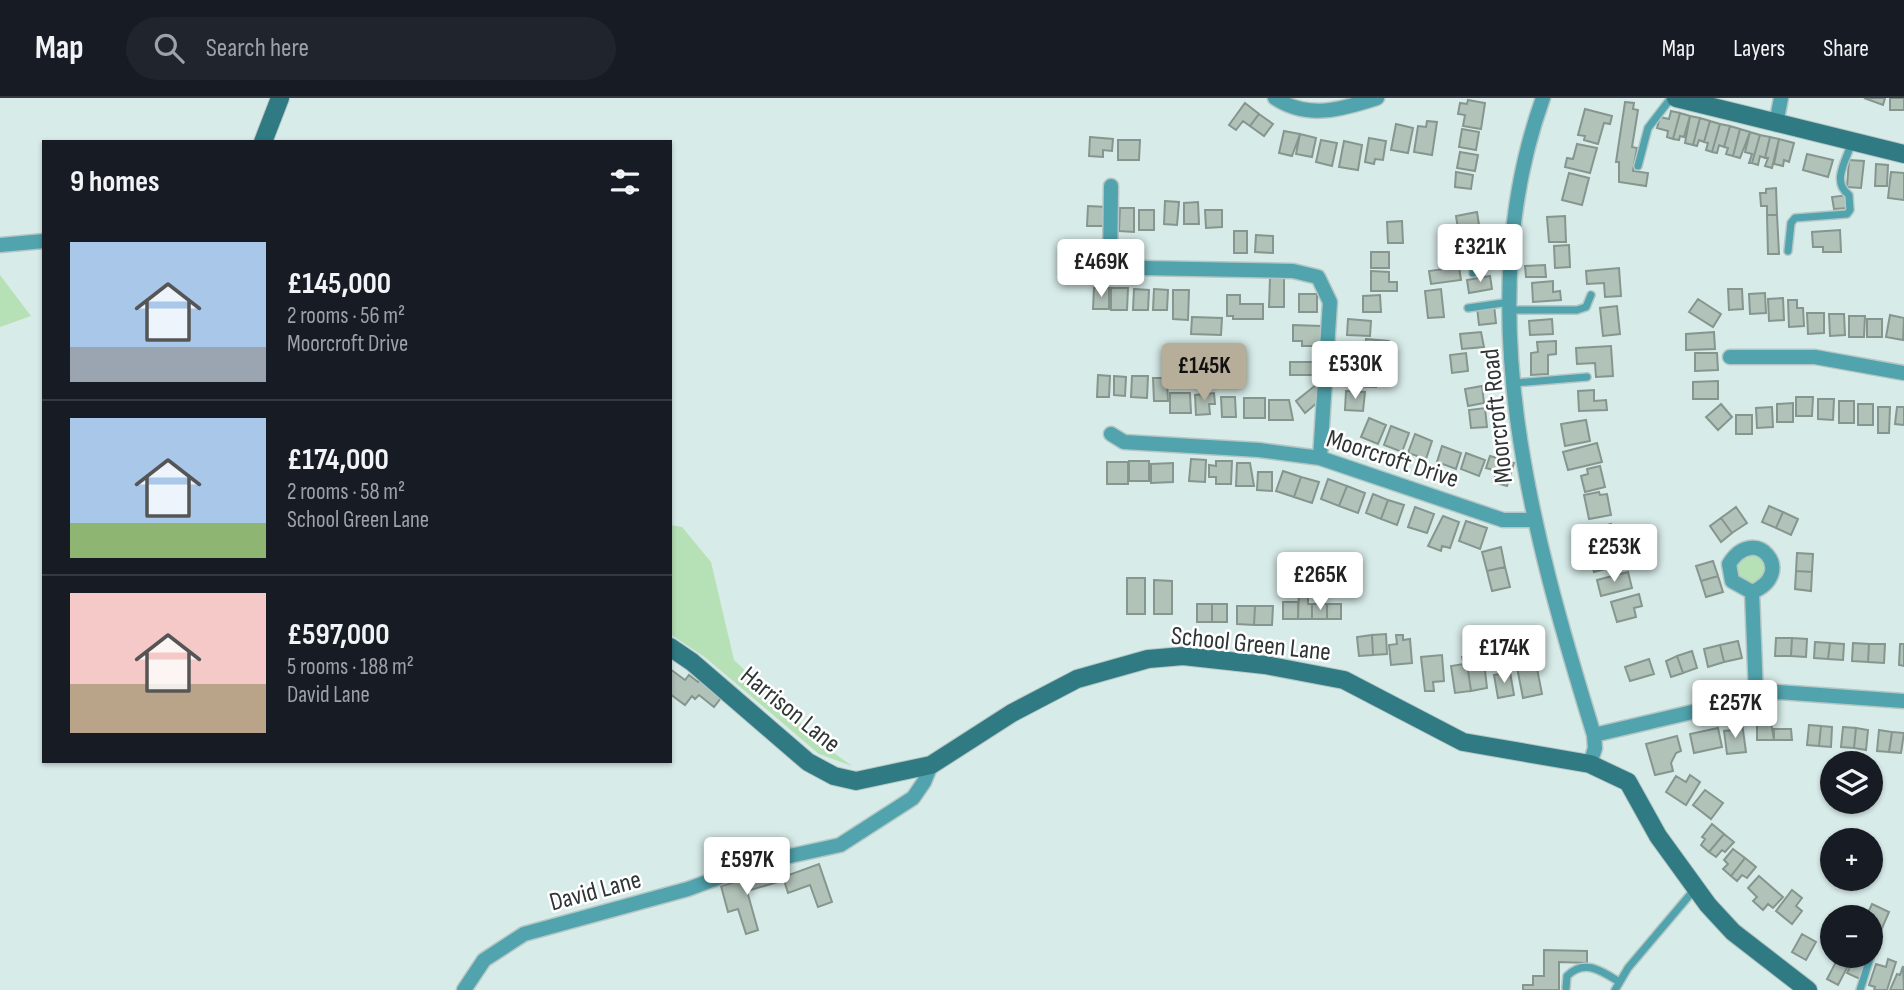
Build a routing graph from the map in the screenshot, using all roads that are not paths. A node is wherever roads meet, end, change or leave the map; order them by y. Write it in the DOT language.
graph roads {
  1 [pos="280,98"];
  2 [pos="1275,98"];
  3 [pos="1377,98"];
  4 [pos="1543,98"];
  5 [pos="1673,98"];
  6 [pos="1782,98"];
  7 [pos="1776,124"];
  8 [pos="264,140"];
  9 [pos="1852,142"];
  10 [pos="1904,155"];
  11 [pos="1638,166"];
  12 [pos="1111,186"];
  13 [pos="42,241"];
  14 [pos="0,245"];
  15 [pos="1512,250"];
  16 [pos="1788,251"];
  17 [pos="1091,267"];
  18 [pos="1110,268"];
  19 [pos="1473,273"];
  20 [pos="1591,295"];
  21 [pos="1510,306"];
  22 [pos="1468,308"];
  23 [pos="1730,357"];
  24 [pos="1904,373"];
  25 [pos="1587,377"];
  26 [pos="1514,383"];
  27 [pos="1111,434"];
  28 [pos="1320,458"];
  29 [pos="1534,520"];
  30 [pos="1752,592"];
  31 [pos="672,648"];
  32 [pos="1756,695"];
  33 [pos="1904,701"];
  34 [pos="1594,735"];
  35 [pos="1590,764"];
  36 [pos="930,765"];
  37 [pos="1695,889"];
  38 [pos="1867,968"];
  39 [pos="1618,981"];
  40 [pos="1566,988"];
  41 [pos="464,990"];
  42 [pos="1615,990"];
  43 [pos="1808,990"];
  44 [pos="1860,990"];
  1 -- 8 [label="street"];
  2 -- 3 [label="street"];
  4 -- 15 [label="street, Moorcroft Road"];
  5 -- 7 [label="street"];
  5 -- 11 [label="lane"];
  6 -- 7 [label="street"];
  7 -- 9 [label="street"];
  9 -- 10 [label="street"];
  9 -- 16 [label="lane"];
  12 -- 18 [label="street"];
  13 -- 14 [label="street"];
  15 -- 19 [label="lane"];
  15 -- 21 [label="street, Moorcroft Road"];
  17 -- 18 [label="street"];
  18 -- 28 [label="street"];
  20 -- 21 [label="lane"];
  21 -- 22 [label="lane"];
  21 -- 26 [label="street, Moorcroft Road"];
  23 -- 24 [label="street"];
  25 -- 26 [label="lane"];
  26 -- 29 [label="street, Moorcroft Road"];
  27 -- 28 [label="street, Moorcroft Drive"];
  28 -- 29 [label="street, Moorcroft Drive"];
  29 -- 34 [label="street, Moorcroft Road"];
  30 -- 32 [label="street"];
  31 -- 36 [label="street, Harrison Lane"];
  32 -- 33 [label="street"];
  32 -- 34 [label="street"];
  34 -- 35 [label="street, Moorcroft Road"];
  35 -- 36 [label="street, School Green Lane"];
  35 -- 37 [label="street, School Green Lane"];
  36 -- 41 [label="street, David Lane"];
  37 -- 39 [label="lane"];
  37 -- 43 [label="street, School Green Lane"];
  38 -- 44 [label="lane"];
  39 -- 40 [label="lane"];
  39 -- 42 [label="lane"];
}
